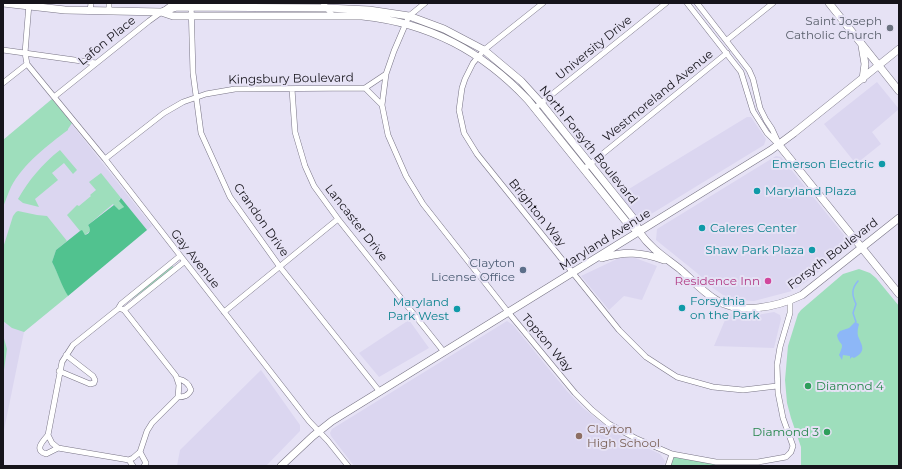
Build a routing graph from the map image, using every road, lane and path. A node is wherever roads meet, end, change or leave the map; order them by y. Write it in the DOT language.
graph roads {
  1 [pos="3,3"];
  2 [pos="91,3"];
  3 [pos="109,3"];
  4 [pos="174,3"];
  5 [pos="425,3"];
  6 [pos="543,3"];
  7 [pos="666,3"];
  8 [pos="687,3"];
  9 [pos="697,3"];
  10 [pos="773,3"];
  11 [pos="828,3"];
  12 [pos="29,5"];
  13 [pos="192,5"];
  14 [pos="297,5"];
  15 [pos="325,5"];
  16 [pos="90,11"];
  17 [pos="109,11"];
  18 [pos="161,12"];
  19 [pos="192,16"];
  20 [pos="333,16"];
  21 [pos="409,16"];
  22 [pos="406,24"];
  23 [pos="727,40"];
  24 [pos="861,44"];
  25 [pos="899,49"];
  26 [pos="3,50"];
  27 [pos="484,50"];
  28 [pos="25,53"];
  29 [pos="726,53"];
  30 [pos="478,57"];
  31 [pos="96,62"];
  32 [pos="26,64"];
  33 [pos="879,66"];
  34 [pos="386,74"];
  35 [pos="863,79"];
  36 [pos="3,83"];
  37 [pos="365,88"];
  38 [pos="292,89"];
  39 [pos="899,91"];
  40 [pos="54,97"];
  41 [pos="196,97"];
  42 [pos="541,103"];
  43 [pos="382,105"];
  44 [pos="535,108"];
  45 [pos="779,145"];
  46 [pos="105,159"];
  47 [pos="587,167"];
  48 [pos="899,218"];
  49 [pos="338,219"];
  50 [pos="639,232"];
  51 [pos="862,248"];
  52 [pos="180,256"];
  53 [pos="592,261"];
  54 [pos="184,262"];
  55 [pos="670,262"];
  56 [pos="280,266"];
  57 [pos="573,273"];
  58 [pos="899,294"];
  59 [pos="130,297"];
  60 [pos="790,300"];
  61 [pos="135,301"];
  62 [pos="118,309"];
  63 [pos="124,310"];
  64 [pos="224,312"];
  65 [pos="508,312"];
  66 [pos="444,352"];
  67 [pos="66,355"];
  68 [pos="59,371"];
  69 [pos="178,379"];
  70 [pos="777,386"];
  71 [pos="380,392"];
  72 [pos="178,397"];
  73 [pos="316,434"];
  74 [pos="48,435"];
  75 [pos="58,448"];
  76 [pos="140,452"];
  77 [pos="672,454"];
  78 [pos="129,460"];
  79 [pos="758,464"];
  80 [pos="132,466"];
  81 [pos="144,466"];
  82 [pos="281,466"];
  83 [pos="348,466"];
  84 [pos="668,466"];
  1 -- 12 [label="street"];
  2 -- 16 [label="street"];
  3 -- 17 [label="street"];
  4 -- 18 [label="street, Lafon Place"];
  5 -- 21 [label="street"];
  6 -- 27 [label="street, Brighton Way"];
  7 -- 42 [label="street, University Drive"];
  8 -- 29 [label="street"];
  9 -- 23 [label="street"];
  10 -- 23 [label="street"];
  11 -- 24 [label="street"];
  12 -- 16 [label="street"];
  12 -- 28 [label="street"];
  13 -- 14 [label="street, North Forsyth Boulevard"];
  13 -- 18 [label="street, North Forsyth Boulevard"];
  13 -- 19 [label="street, Crandon Drive"];
  14 -- 15 [label="street, North Forsyth Boulevard"];
  15 -- 20 [label="street"];
  15 -- 21 [label="street, North Forsyth Boulevard"];
  16 -- 17 [label="street"];
  17 -- 18 [label="street"];
  18 -- 19 [label="street, North Forsyth Boulevard"];
  18 -- 31 [label="street, Lafon Place"];
  19 -- 20 [label="street, North Forsyth Boulevard"];
  19 -- 41 [label="street, Crandon Drive"];
  20 -- 22 [label="street, North Forsyth Boulevard"];
  21 -- 22 [label="street"];
  21 -- 27 [label="street, North Forsyth Boulevard"];
  22 -- 30 [label="street, North Forsyth Boulevard"];
  22 -- 34 [label="street"];
  23 -- 45 [label="street"];
  24 -- 33 [label="street"];
  24 -- 35 [label="street"];
  25 -- 33 [label="street, Maryland Avenue"];
  26 -- 28 [label="street"];
  27 -- 30 [label="street, Brighton Way"];
  27 -- 42 [label="street, North Forsyth Boulevard"];
  28 -- 31 [label="street"];
  28 -- 32 [label="street"];
  29 -- 45 [label="street"];
  29 -- 47 [label="street, Westmoreland Avenue"];
  30 -- 44 [label="street, North Forsyth Boulevard"];
  30 -- 57 [label="street, Brighton Way"];
  31 -- 40 [label="street, Lafon Place"];
  32 -- 36 [label="street"];
  32 -- 40 [label="street, Gay Avenue"];
  33 -- 35 [label="street, Maryland Avenue"];
  33 -- 39 [label="street"];
  34 -- 37 [label="street, Kingsbury Boulevard"];
  34 -- 43 [label="street, Topton Way"];
  35 -- 45 [label="street, Maryland Avenue"];
  37 -- 38 [label="street, Kingsbury Boulevard"];
  37 -- 43 [label="street"];
  38 -- 41 [label="street, Kingsbury Boulevard"];
  38 -- 49 [label="street, Lancaster Drive"];
  40 -- 46 [label="street, Gay Avenue"];
  41 -- 46 [label="street, Kingsbury Boulevard"];
  41 -- 56 [label="street, Crandon Drive"];
  42 -- 44 [label="street, University Drive"];
  42 -- 47 [label="street, North Forsyth Boulevard"];
  43 -- 65 [label="street, Topton Way"];
  44 -- 47 [label="street, North Forsyth Boulevard"];
  45 -- 50 [label="street, Maryland Avenue"];
  45 -- 51 [label="street"];
  46 -- 52 [label="street, Gay Avenue"];
  47 -- 50 [label="street, North Forsyth Boulevard"];
  48 -- 51 [label="street, Forsyth Boulevard"];
  49 -- 56 [label="street"];
  49 -- 66 [label="street, Lancaster Drive"];
  50 -- 53 [label="street, Maryland Avenue"];
  50 -- 55 [label="street, Forsyth Boulevard"];
  51 -- 58 [label="street"];
  51 -- 60 [label="street, Forsyth Boulevard"];
  52 -- 54 [label="street, Gay Avenue"];
  52 -- 59 [label="street"];
  53 -- 55 [label="street"];
  53 -- 57 [label="street, Maryland Avenue"];
  54 -- 61 [label="street"];
  54 -- 64 [label="street, Gay Avenue"];
  55 -- 60 [label="street, Forsyth Boulevard"];
  56 -- 64 [label="street"];
  56 -- 71 [label="street, Crandon Drive"];
  57 -- 65 [label="street, Maryland Avenue"];
  57 -- 70 [label="street, Brighton Way"];
  59 -- 61 [label="street"];
  59 -- 62 [label="street"];
  60 -- 70 [label="street"];
  61 -- 63 [label="street"];
  62 -- 63 [label="street"];
  62 -- 67 [label="street"];
  63 -- 69 [label="street"];
  64 -- 73 [label="street, Gay Avenue"];
  65 -- 66 [label="street, Maryland Avenue"];
  65 -- 77 [label="street, Topton Way"];
  66 -- 71 [label="street, Maryland Avenue"];
  67 -- 68 [label="street"];
  67 -- 68 [label="street"];
  68 -- 74 [label="street"];
  69 -- 72 [label="street"];
  69 -- 72 [label="street"];
  70 -- 79 [label="street, Topton Way"];
  71 -- 73 [label="street, Maryland Avenue"];
  72 -- 76 [label="street"];
  73 -- 82 [label="street, Maryland Avenue"];
  73 -- 83 [label="street, Gay Avenue"];
  74 -- 75 [label="street"];
  74 -- 75 [label="street"];
  75 -- 78 [label="street"];
  76 -- 78 [label="street"];
  76 -- 81 [label="street"];
  77 -- 79 [label="street, Topton Way"];
  77 -- 84 [label="street"];
  78 -- 80 [label="street"];
}
